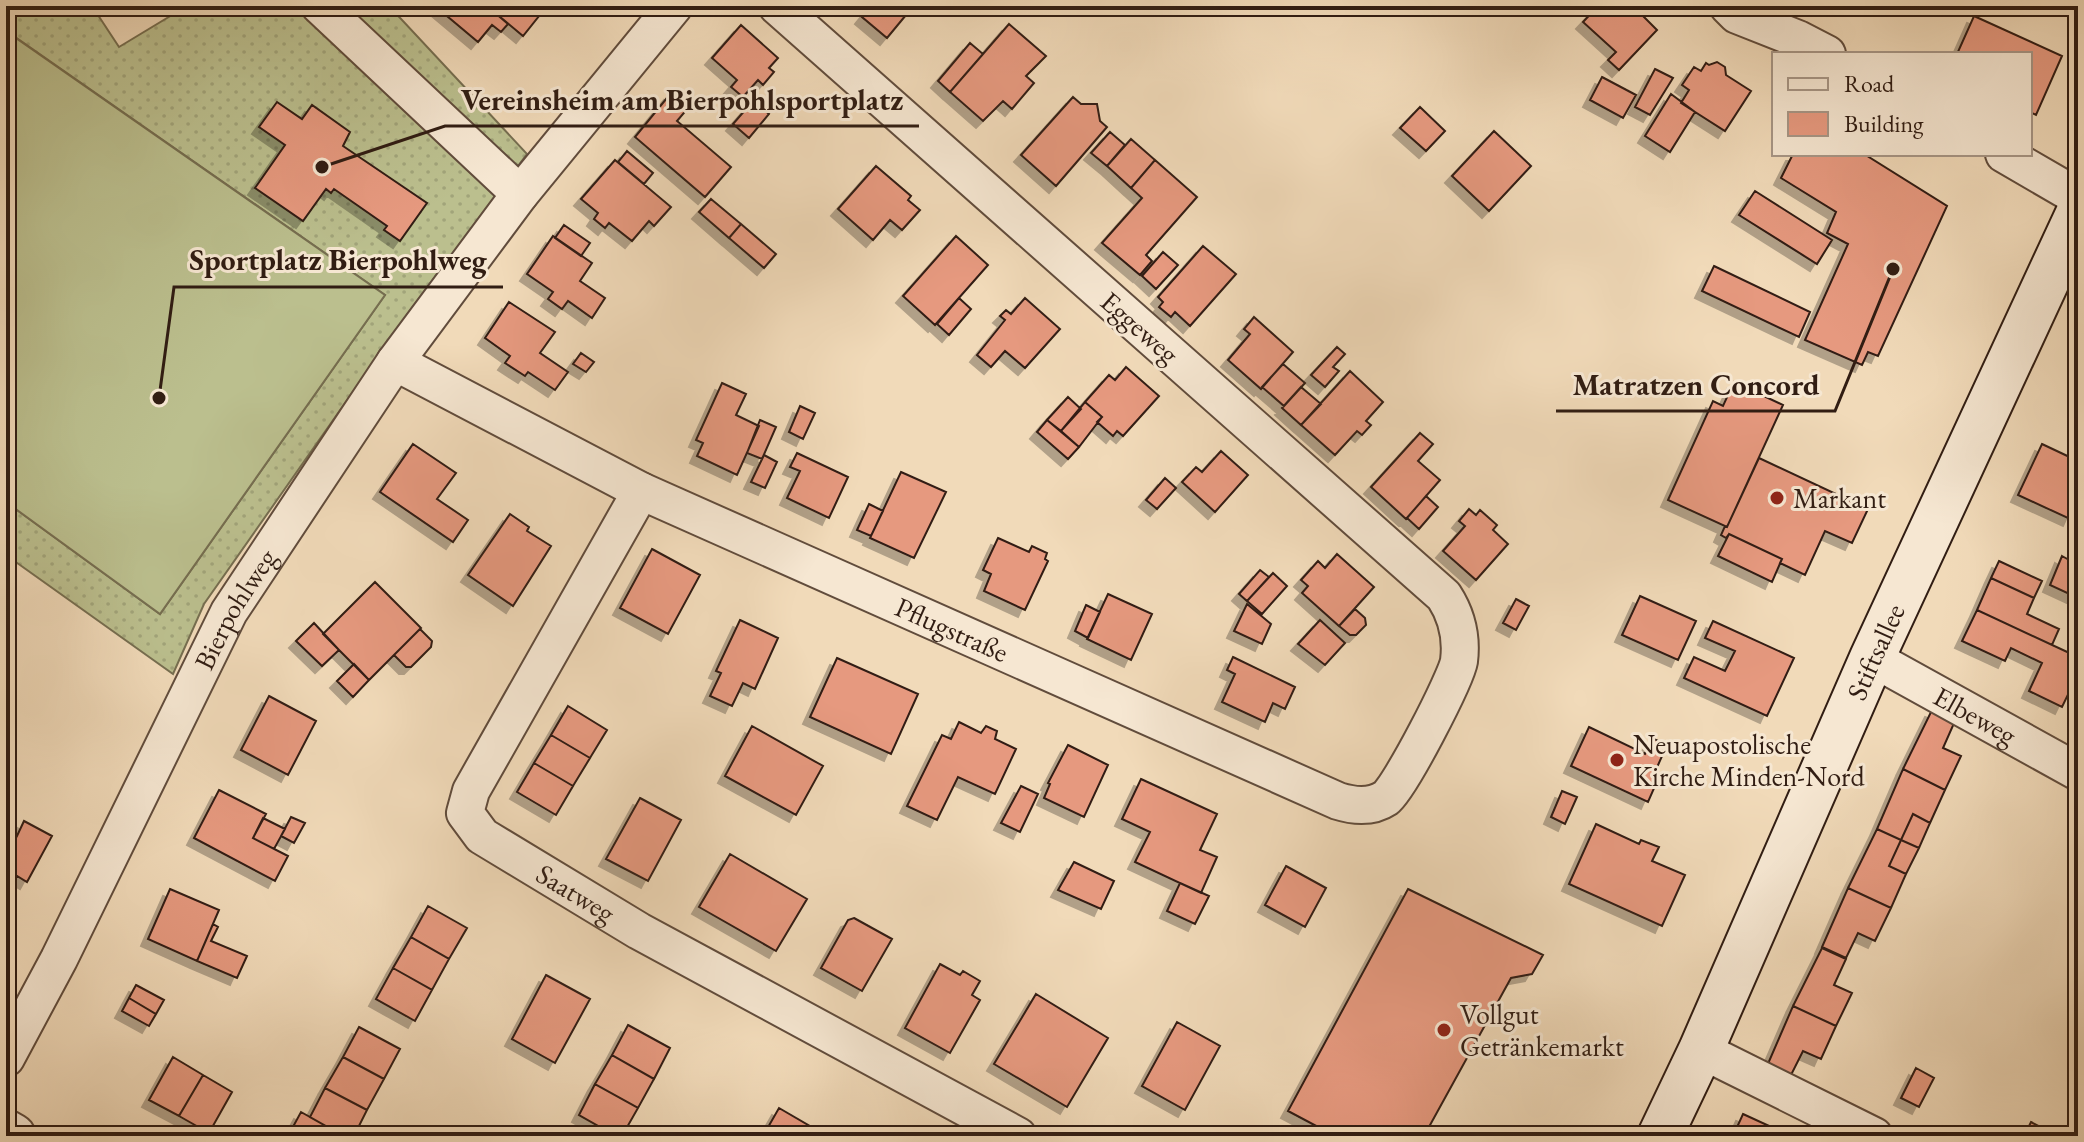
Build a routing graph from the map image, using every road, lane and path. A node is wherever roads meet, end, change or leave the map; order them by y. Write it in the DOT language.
graph roads {
  1 [pos="320,6"];
  2 [pos="674,6"];
  3 [pos="777,6"];
  4 [pos="1728,6"];
  5 [pos="1823,52"];
  6 [pos="2007,156"];
  7 [pos="520,194"];
  8 [pos="2078,197"];
  9 [pos="2078,214"];
  10 [pos="395,362"];
  11 [pos="641,491"];
  12 [pos="1872,658"];
  13 [pos="1456,672"];
  14 [pos="2078,772"];
  15 [pos="1701,1050"];
  16 [pos="6,1058"];
  17 [pos="6,1132"];
  18 [pos="13,1136"];
  19 [pos="1018,1136"];
  20 [pos="1660,1136"];
  21 [pos="1874,1136"];
  1 -- 7 [label="street"];
  2 -- 7 [label="street, Bierpohlweg"];
  3 -- 13 [label="street, Eggeweg"];
  4 -- 5 [label="street"];
  6 -- 8 [label="street"];
  7 -- 10 [label="street, Bierpohlweg"];
  9 -- 12 [label="main road, Stiftsallee"];
  10 -- 11 [label="street, Pflugstraße"];
  10 -- 16 [label="street, Bierpohlweg"];
  11 -- 13 [label="street, Pflugstraße"];
  11 -- 19 [label="street, Saatweg"];
  12 -- 14 [label="street, Elbeweg"];
  12 -- 15 [label="main road, Stiftsallee"];
  15 -- 20 [label="main road, Stiftsallee"];
  15 -- 21 [label="street"];
  17 -- 18 [label="main road"];
}
